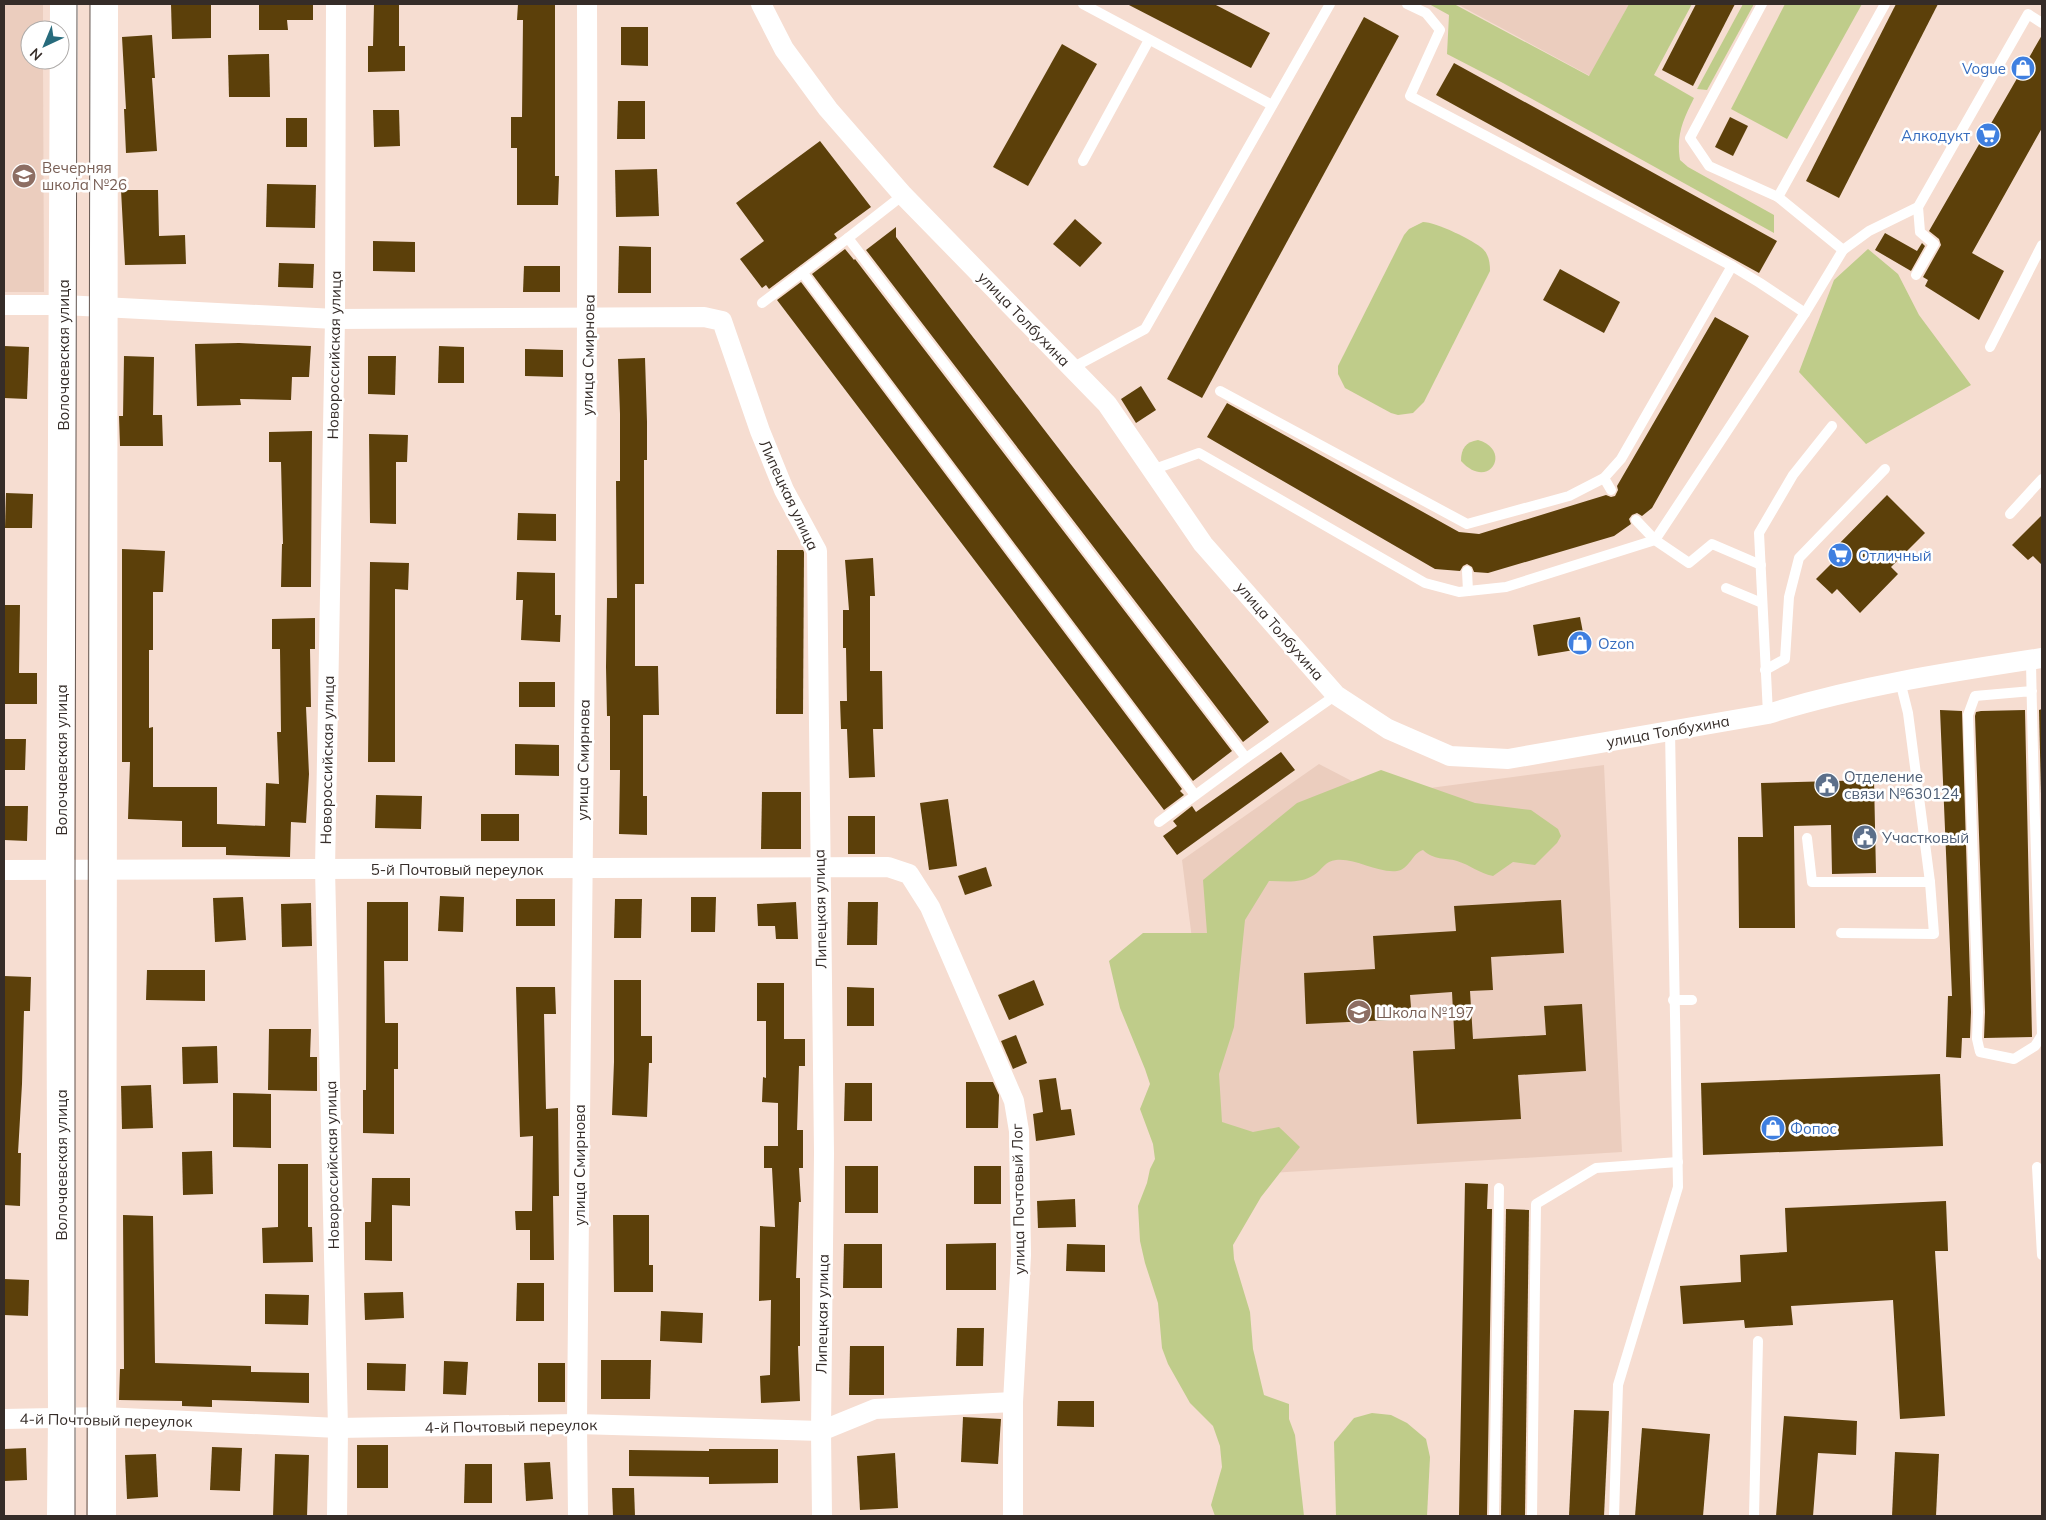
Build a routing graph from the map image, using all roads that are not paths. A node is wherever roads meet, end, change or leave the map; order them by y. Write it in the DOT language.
graph roads {
  1 [pos="64,4"];
  2 [pos="104,4"];
  3 [pos="336,4"];
  4 [pos="587,4"];
  5 [pos="761,4"];
  6 [pos="1083,4"];
  7 [pos="1330,4"];
  8 [pos="1407,4"];
  9 [pos="1762,4"];
  10 [pos="1885,4"];
  11 [pos="2042,23"];
  12 [pos="1149,40"];
  13 [pos="1272,105"];
  14 [pos="1083,161"];
  15 [pos="903,195"];
  16 [pos="1778,197"];
  17 [pos="1918,207"];
  18 [pos="848,238"];
  19 [pos="2042,245"];
  20 [pos="1843,250"];
  21 [pos="1732,266"];
  22 [pos="802,272"];
  23 [pos="1916,275"];
  24 [pos="762,303"];
  25 [pos="4,305"];
  26 [pos="64,305"];
  27 [pos="103,308"];
  28 [pos="1805,313"];
  29 [pos="589,318"];
  30 [pos="335,319"];
  31 [pos="1990,347"];
  32 [pos="1072,368"];
  33 [pos="1220,391"];
  34 [pos="1832,426"];
  35 [pos="1885,469"];
  36 [pos="1152,470"];
  37 [pos="1604,478"];
  38 [pos="2042,479"];
  39 [pos="1611,490"];
  40 [pos="2010,514"];
  41 [pos="1636,520"];
  42 [pos="1655,540"];
  43 [pos="1761,565"];
  44 [pos="1467,571"];
  45 [pos="1726,588"];
  46 [pos="1468,591"];
  47 [pos="1762,603"];
  48 [pos="2037,659"];
  49 [pos="1765,670"];
  50 [pos="1900,681"];
  51 [pos="2032,692"];
  52 [pos="1336,695"];
  53 [pos="1768,714"];
  54 [pos="1670,730"];
  55 [pos="1246,758"];
  56 [pos="1195,795"];
  57 [pos="1159,822"];
  58 [pos="1807,838"];
  59 [pos="819,868"];
  60 [pos="325,869"];
  61 [pos="581,869"];
  62 [pos="4,870"];
  63 [pos="60,870"];
  64 [pos="103,870"];
  65 [pos="909,874"];
  66 [pos="1930,882"];
  67 [pos="1841,934"];
  68 [pos="1674,1000"];
  69 [pos="1692,1000"];
  70 [pos="1678,1162"];
  71 [pos="2037,1167"];
  72 [pos="1499,1188"];
  73 [pos="2042,1255"];
  74 [pos="1758,1341"];
  75 [pos="1013,1402"];
  76 [pos="62,1417"];
  77 [pos="104,1417"];
  78 [pos="4,1419"];
  79 [pos="577,1424"];
  80 [pos="338,1428"];
  81 [pos="821,1431"];
  82 [pos="60,1516"];
  83 [pos="102,1516"];
  84 [pos="337,1516"];
  85 [pos="578,1516"];
  86 [pos="822,1516"];
  87 [pos="1013,1516"];
  88 [pos="1494,1516"];
  89 [pos="1532,1516"];
  90 [pos="1614,1516"];
  91 [pos="1754,1516"];
  1 -- 26 [label="main road, Волочаевская улица"];
  2 -- 27 [label="main road"];
  3 -- 30 [label="street, Новороссийская улица"];
  4 -- 29 [label="street, улица Смирнова"];
  5 -- 15 [label="street, улица Толбухина"];
  6 -- 12 [label="lane"];
  7 -- 13 [label="lane"];
  8 -- 21 [label="lane"];
  9 -- 16 [label="lane"];
  10 -- 16 [label="lane"];
  11 -- 17 [label="lane"];
  12 -- 13 [label="lane"];
  12 -- 14 [label="lane"];
  13 -- 32 [label="lane"];
  15 -- 18 [label="lane"];
  15 -- 32 [label="street, улица Толбухина"];
  16 -- 20 [label="lane"];
  17 -- 20 [label="lane"];
  17 -- 23 [label="lane"];
  18 -- 22 [label="lane"];
  18 -- 55 [label="lane"];
  19 -- 31 [label="lane"];
  20 -- 28 [label="lane"];
  21 -- 28 [label="lane"];
  21 -- 37 [label="lane"];
  22 -- 24 [label="lane"];
  22 -- 56 [label="lane"];
  25 -- 26 [label="street"];
  26 -- 27 [label="street"];
  26 -- 63 [label="main road, Волочаевская улица"];
  27 -- 30 [label="street"];
  27 -- 64 [label="main road"];
  28 -- 42 [label="lane"];
  29 -- 30 [label="street"];
  29 -- 59 [label="street, Липецкая улица"];
  29 -- 61 [label="street, улица Смирнова"];
  30 -- 60 [label="street, Новороссийская улица"];
  32 -- 36 [label="street, улица Толбухина"];
  33 -- 37 [label="lane"];
  34 -- 43 [label="lane"];
  35 -- 49 [label="lane"];
  36 -- 46 [label="lane"];
  36 -- 52 [label="street, улица Толбухина"];
  37 -- 39 [label="lane"];
  38 -- 40 [label="lane"];
  41 -- 42 [label="lane"];
  42 -- 43 [label="lane"];
  42 -- 46 [label="lane"];
  43 -- 47 [label="lane"];
  44 -- 46 [label="lane"];
  45 -- 47 [label="lane"];
  47 -- 49 [label="lane"];
  48 -- 50 [label="street, улица Толбухина"];
  48 -- 51 [label="lane"];
  49 -- 53 [label="lane"];
  50 -- 53 [label="street, улица Толбухина"];
  50 -- 66 [label="lane"];
  51 -- 51 [label="lane"];
  52 -- 54 [label="street, улица Толбухина"];
  52 -- 55 [label="lane"];
  53 -- 54 [label="street, улица Толбухина"];
  54 -- 68 [label="lane"];
  55 -- 56 [label="lane"];
  56 -- 57 [label="lane"];
  58 -- 66 [label="lane"];
  59 -- 61 [label="street, 5-й Почтовый переулок"];
  59 -- 65 [label="street, 5-й Почтовый переулок"];
  59 -- 81 [label="street, Липецкая улица"];
  60 -- 61 [label="street, 5-й Почтовый переулок"];
  60 -- 64 [label="street, 5-й Почтовый переулок"];
  60 -- 80 [label="street, Новороссийская улица"];
  61 -- 79 [label="street, улица Смирнова"];
  62 -- 63 [label="street, 5-й Почтовый переулок"];
  63 -- 64 [label="street, 5-й Почтовый переулок"];
  63 -- 76 [label="main road, Волочаевская улица"];
  64 -- 77 [label="main road"];
  65 -- 75 [label="street, улица Почтовый Лог"];
  66 -- 67 [label="lane"];
  68 -- 69 [label="lane"];
  68 -- 70 [label="lane"];
  70 -- 89 [label="lane"];
  70 -- 90 [label="lane"];
  71 -- 73 [label="lane"];
  72 -- 88 [label="lane"];
  74 -- 91 [label="lane"];
  75 -- 81 [label="street, 4-й Почтовый переулок"];
  75 -- 87 [label="street, улица Почтовый Лог"];
  76 -- 77 [label="street, 4-й Почтовый переулок"];
  76 -- 78 [label="street, 4-й Почтовый переулок"];
  76 -- 82 [label="main road, Волочаевская улица"];
  77 -- 80 [label="street, 4-й Почтовый переулок"];
  77 -- 83 [label="main road"];
  79 -- 80 [label="street, 4-й Почтовый переулок"];
  79 -- 81 [label="street, 4-й Почтовый переулок"];
  79 -- 85 [label="street, улица Смирнова"];
  80 -- 84 [label="street, Новороссийская улица"];
  81 -- 86 [label="street, Липецкая улица"];
}
